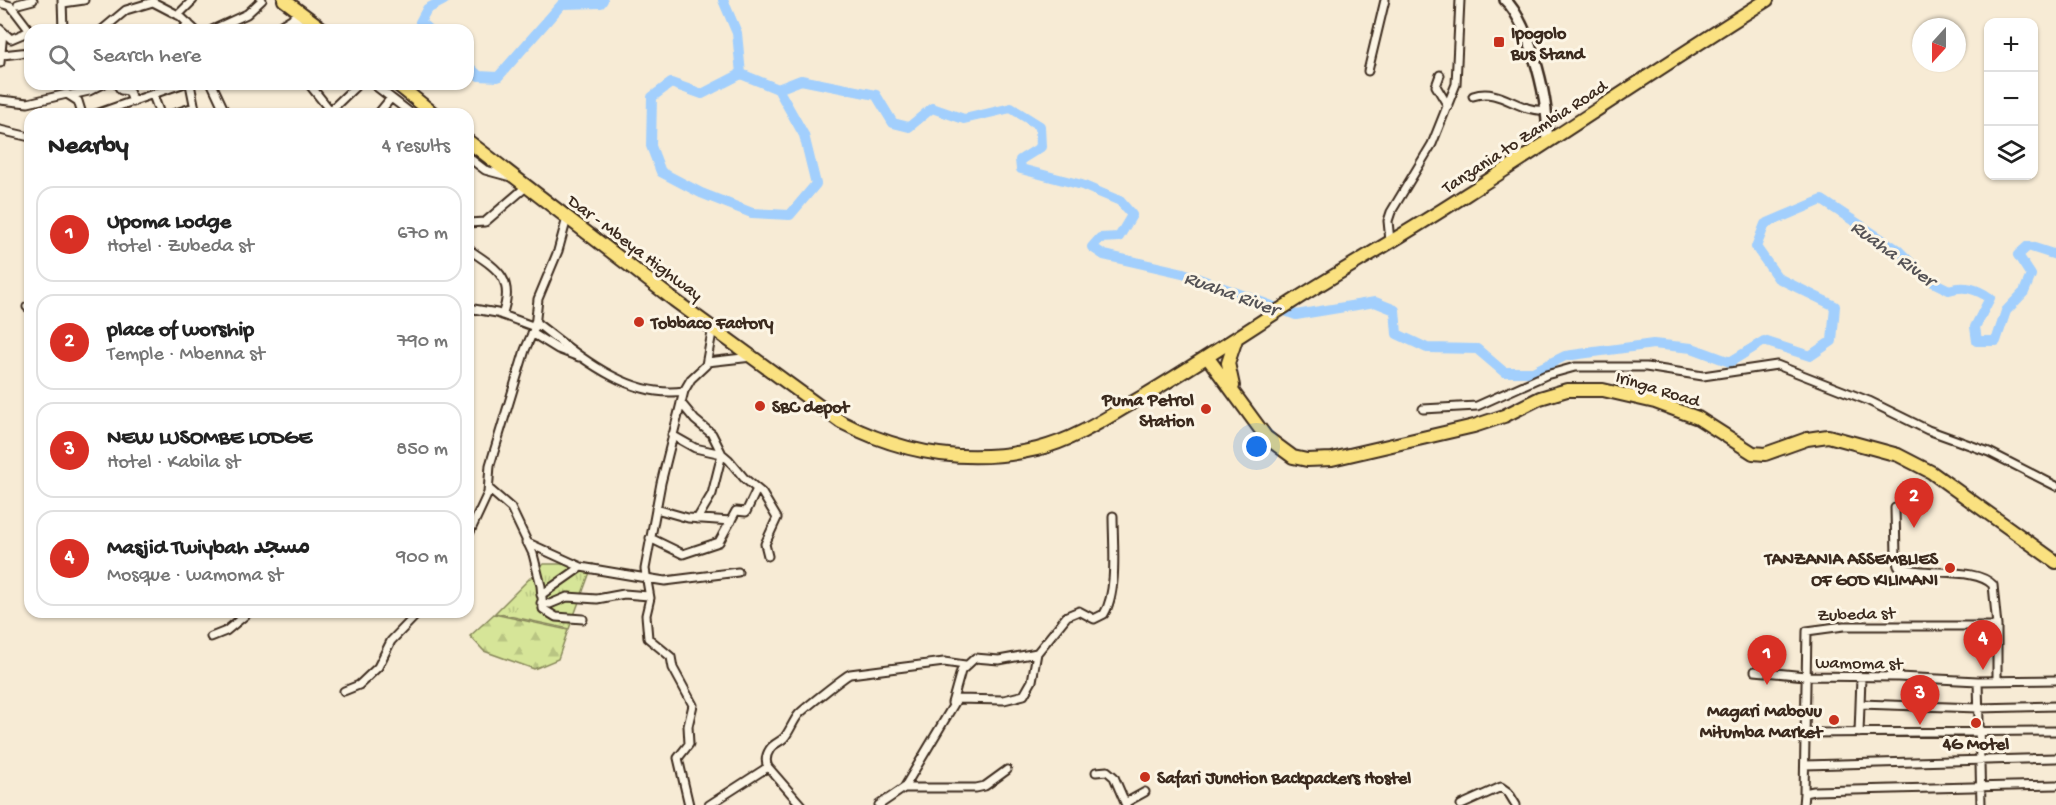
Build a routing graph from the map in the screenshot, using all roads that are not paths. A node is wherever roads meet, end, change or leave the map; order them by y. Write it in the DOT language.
graph roads {
  1 [pos="33,0"];
  2 [pos="84,0"];
  3 [pos="193,0"];
  4 [pos="262,0"];
  5 [pos="284,0"];
  6 [pos="1385,0"];
  7 [pos="1460,0"];
  8 [pos="1505,0"];
  9 [pos="1767,0"];
  10 [pos="62,1"];
  11 [pos="0,3"];
  12 [pos="17,5"];
  13 [pos="178,15"];
  14 [pos="297,15"];
  15 [pos="26,24"];
  16 [pos="63,24"];
  17 [pos="108,24"];
  18 [pos="188,24"];
  19 [pos="225,24"];
  20 [pos="283,24"];
  21 [pos="303,24"];
  22 [pos="313,24"];
  23 [pos="1,31"];
  24 [pos="24,34"];
  25 [pos="24,53"];
  26 [pos="1,59"];
  27 [pos="1368,71"];
  28 [pos="1440,75"];
  29 [pos="69,90"];
  30 [pos="91,90"];
  31 [pos="121,90"];
  32 [pos="166,90"];
  33 [pos="191,90"];
  34 [pos="215,90"];
  35 [pos="314,90"];
  36 [pos="352,90"];
  37 [pos="381,90"];
  38 [pos="404,90"];
  39 [pos="69,94"];
  40 [pos="153,95"];
  41 [pos="1473,96"];
  42 [pos="391,98"];
  43 [pos="0,100"];
  44 [pos="132,102"];
  45 [pos="1448,105"];
  46 [pos="80,108"];
  47 [pos="114,108"];
  48 [pos="158,108"];
  49 [pos="194,108"];
  50 [pos="223,108"];
  51 [pos="329,108"];
  52 [pos="336,108"];
  53 [pos="383,108"];
  54 [pos="404,108"];
  55 [pos="427,108"];
  56 [pos="1546,110"];
  57 [pos="0,130"];
  58 [pos="24,136"];
  59 [pos="1546,142"];
  60 [pos="474,146"];
  61 [pos="474,161"];
  62 [pos="516,178"];
  63 [pos="527,186"];
  64 [pos="567,218"];
  65 [pos="474,223"];
  66 [pos="1390,241"];
  67 [pos="474,256"];
  68 [pos="474,309"];
  69 [pos="502,315"];
  70 [pos="713,327"];
  71 [pos="534,328"];
  72 [pos="1241,335"];
  73 [pos="1212,356"];
  74 [pos="752,357"];
  75 [pos="581,358"];
  76 [pos="707,362"];
  77 [pos="1186,369"];
  78 [pos="1225,376"];
  79 [pos="684,391"];
  80 [pos="681,403"];
  81 [pos="1423,408"];
  82 [pos="672,435"];
  83 [pos="722,454"];
  84 [pos="2056,486"];
  85 [pos="489,489"];
  86 [pos="757,489"];
  87 [pos="1895,508"];
  88 [pos="656,509"];
  89 [pos="1113,516"];
  90 [pos="697,519"];
  91 [pos="731,521"];
  92 [pos="474,523"];
  93 [pos="650,538"];
  94 [pos="526,542"];
  95 [pos="768,556"];
  96 [pos="2056,562"];
  97 [pos="581,567"];
  98 [pos="738,572"];
  99 [pos="646,578"];
  100 [pos="541,595"];
  101 [pos="649,596"];
  102 [pos="541,603"];
  103 [pos="242,618"];
  104 [pos="413,618"];
  105 [pos="583,619"];
  106 [pos="1997,626"];
  107 [pos="211,637"];
  108 [pos="1037,653"];
  109 [pos="965,665"];
  110 [pos="1755,672"];
  111 [pos="1805,676"];
  112 [pos="1861,677"];
  113 [pos="2056,680"];
  114 [pos="1978,681"];
  115 [pos="1997,681"];
  116 [pos="344,691"];
  117 [pos="952,703"];
  118 [pos="1860,704"];
  119 [pos="2056,706"];
  120 [pos="1978,708"];
  121 [pos="2056,731"];
  122 [pos="1806,733"];
  123 [pos="1979,733"];
  124 [pos="1860,734"];
  125 [pos="2056,758"];
  126 [pos="1980,761"];
  127 [pos="1805,765"];
  128 [pos="768,767"];
  129 [pos="1007,770"];
  130 [pos="1096,772"];
  131 [pos="2056,785"];
  132 [pos="1980,787"];
  133 [pos="904,788"];
  134 [pos="1145,792"];
  135 [pos="1804,793"];
  136 [pos="1126,804"];
  137 [pos="688,805"];
  138 [pos="709,805"];
  139 [pos="801,805"];
  140 [pos="879,805"];
  141 [pos="1461,805"];
  142 [pos="1516,805"];
  143 [pos="1803,805"];
  144 [pos="1980,805"];
  1 -- 12 [label="street"];
  2 -- 10 [label="street"];
  3 -- 13 [label="street"];
  4 -- 19 [label="street"];
  5 -- 14 [label="highway"];
  6 -- 27 [label="street"];
  7 -- 45 [label="street"];
  8 -- 56 [label="main road"];
  9 -- 59 [label="highway, Tanzania to Zambia Road"];
  10 -- 16 [label="street"];
  11 -- 12 [label="street"];
  12 -- 15 [label="street"];
  13 -- 17 [label="street"];
  13 -- 18 [label="street"];
  14 -- 20 [label="street"];
  14 -- 21 [label="street"];
  14 -- 22 [label="highway"];
  23 -- 24 [label="street"];
  23 -- 26 [label="street"];
  25 -- 26 [label="street"];
  28 -- 45 [label="street"];
  29 -- 39 [label="street"];
  30 -- 39 [label="street"];
  31 -- 44 [label="street"];
  32 -- 40 [label="street"];
  33 -- 49 [label="street"];
  34 -- 50 [label="street"];
  35 -- 51 [label="street"];
  36 -- 52 [label="street"];
  37 -- 42 [label="street"];
  38 -- 55 [label="highway"];
  39 -- 43 [label="street"];
  39 -- 46 [label="street"];
  40 -- 44 [label="street"];
  40 -- 48 [label="street"];
  41 -- 56 [label="street"];
  42 -- 53 [label="street"];
  42 -- 54 [label="street"];
  44 -- 47 [label="street"];
  45 -- 66 [label="street"];
  56 -- 59 [label="main road"];
  57 -- 58 [label="street"];
  59 -- 66 [label="highway, Tanzania to Zambia Road"];
  60 -- 62 [label="highway, Dar - Mbeya Highway"];
  61 -- 62 [label="street"];
  62 -- 63 [label="highway, Dar - Mbeya Highway"];
  63 -- 64 [label="highway, Dar - Mbeya Highway"];
  63 -- 65 [label="street"];
  64 -- 70 [label="highway, Dar - Mbeya Highway"];
  64 -- 71 [label="street"];
  66 -- 72 [label="highway, Tanzania to Zambia Road"];
  67 -- 69 [label="street"];
  68 -- 69 [label="street"];
  69 -- 71 [label="street"];
  70 -- 74 [label="highway, Dar - Mbeya Highway"];
  70 -- 76 [label="street"];
  71 -- 75 [label="street"];
  71 -- 75 [label="street"];
  71 -- 85 [label="street"];
  72 -- 73 [label="highway, Dar - Mbeya Highway"];
  72 -- 78 [label="highway"];
  73 -- 77 [label="highway, Dar - Mbeya Highway"];
  73 -- 78 [label="highway"];
  74 -- 76 [label="street"];
  74 -- 77 [label="highway, Dar - Mbeya Highway"];
  75 -- 79 [label="street"];
  76 -- 79 [label="street"];
  77 -- 78 [label="highway"];
  78 -- 96 [label="highway, Iringa Road"];
  79 -- 80 [label="street"];
  80 -- 82 [label="street"];
  80 -- 83 [label="street"];
  81 -- 84 [label="street"];
  82 -- 83 [label="street"];
  82 -- 88 [label="street"];
  83 -- 86 [label="street"];
  83 -- 90 [label="street"];
  85 -- 92 [label="street"];
  85 -- 94 [label="street"];
  86 -- 91 [label="street"];
  86 -- 95 [label="street"];
  87 -- 106 [label="street"];
  88 -- 90 [label="street"];
  88 -- 93 [label="street"];
  89 -- 108 [label="street"];
  90 -- 91 [label="street"];
  91 -- 93 [label="street"];
  93 -- 99 [label="street"];
  94 -- 97 [label="street"];
  94 -- 100 [label="street"];
  97 -- 99 [label="street"];
  97 -- 100 [label="street"];
  98 -- 99 [label="street"];
  99 -- 101 [label="street"];
  100 -- 102 [label="street"];
  101 -- 102 [label="street"];
  101 -- 137 [label="street"];
  102 -- 105 [label="street"];
  103 -- 107 [label="street"];
  104 -- 116 [label="street"];
  106 -- 111 [label="street, Zubeda st"];
  106 -- 115 [label="street"];
  108 -- 109 [label="street"];
  108 -- 117 [label="street"];
  109 -- 117 [label="street"];
  109 -- 128 [label="street"];
  110 -- 111 [label="street, wamoma st"];
  111 -- 112 [label="street, wamoma st"];
  111 -- 122 [label="street, Zubeda st"];
  112 -- 114 [label="street, wamoma st"];
  112 -- 118 [label="street"];
  113 -- 115 [label="street, wamoma st"];
  114 -- 115 [label="street, wamoma st"];
  114 -- 120 [label="street"];
  117 -- 133 [label="street"];
  118 -- 120 [label="street"];
  118 -- 124 [label="street"];
  119 -- 120 [label="street"];
  120 -- 123 [label="street"];
  121 -- 123 [label="street"];
  122 -- 124 [label="street"];
  122 -- 127 [label="street, Zubeda st"];
  123 -- 124 [label="street"];
  123 -- 126 [label="street"];
  125 -- 126 [label="street"];
  126 -- 127 [label="street"];
  126 -- 132 [label="street"];
  127 -- 135 [label="street, Zubeda st"];
  128 -- 138 [label="street"];
  128 -- 139 [label="street"];
  129 -- 133 [label="street"];
  130 -- 136 [label="street"];
  131 -- 132 [label="street"];
  132 -- 135 [label="street"];
  132 -- 144 [label="street"];
  133 -- 140 [label="street"];
  134 -- 136 [label="street"];
  135 -- 143 [label="street, Zubeda st"];
  141 -- 142 [label="street"];
}
